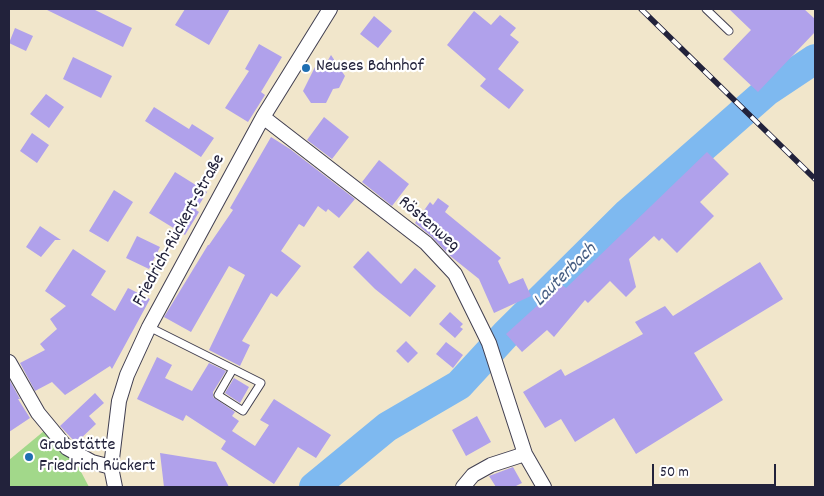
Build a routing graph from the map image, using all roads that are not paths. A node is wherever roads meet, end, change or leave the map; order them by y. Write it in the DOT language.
graph roads {
  1 [pos="330,9"];
  2 [pos="706,9"];
  3 [pos="729,31"];
  4 [pos="263,117"];
  5 [pos="150,327"];
  6 [pos="9,362"];
  7 [pos="233,369"];
  8 [pos="525,454"];
  9 [pos="111,467"];
  10 [pos="115,487"];
  11 [pos="464,487"];
  12 [pos="544,487"];
  1 -- 4 [label="street, Friedrich-Rückert-Straße"];
  2 -- 3 [label="lane"];
  4 -- 5 [label="street, Friedrich-Rückert-Straße"];
  4 -- 8 [label="street, Röstenweg"];
  5 -- 7 [label="lane"];
  5 -- 9 [label="street, Friedrich-Rückert-Straße"];
  6 -- 9 [label="street"];
  7 -- 7 [label="lane"];
  8 -- 11 [label="street"];
  8 -- 12 [label="street, Röstenweg"];
  9 -- 10 [label="street, Friedrich-Rückert-Straße"];
}
